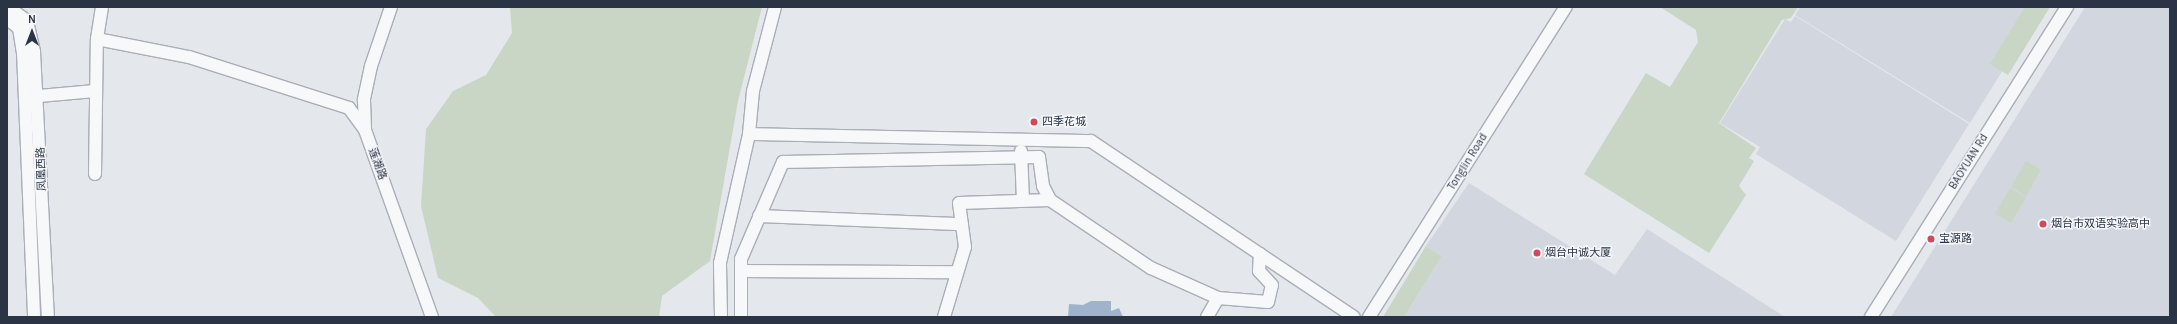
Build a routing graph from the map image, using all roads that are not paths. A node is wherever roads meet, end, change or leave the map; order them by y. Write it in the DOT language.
graph roads {
  1 [pos="8,7"];
  2 [pos="102,7"];
  3 [pos="390,7"];
  4 [pos="775,7"];
  5 [pos="1566,7"];
  6 [pos="2067,7"];
  7 [pos="7,19"];
  8 [pos="23,25"];
  9 [pos="97,39"];
  10 [pos="95,91"];
  11 [pos="39,96"];
  12 [pos="365,130"];
  13 [pos="749,134"];
  14 [pos="1021,140"];
  15 [pos="1021,157"];
  16 [pos="95,174"];
  17 [pos="1023,200"];
  18 [pos="1050,200"];
  19 [pos="759,216"];
  20 [pos="962,224"];
  21 [pos="1260,254"];
  22 [pos="741,271"];
  23 [pos="957,272"];
  24 [pos="1218,298"];
  25 [pos="34,317"];
  26 [pos="48,317"];
  27 [pos="432,317"];
  28 [pos="721,317"];
  29 [pos="741,317"];
  30 [pos="944,317"];
  31 [pos="1207,317"];
  32 [pos="1354,317"];
  33 [pos="1369,317"];
  34 [pos="1871,317"];
  1 -- 8 [label="street"];
  2 -- 9 [label="street"];
  3 -- 12 [label="street, 莲湖路"];
  4 -- 13 [label="street"];
  5 -- 33 [label="street, Tonglin Road"];
  6 -- 34 [label="street, BAOYUAN Rd"];
  7 -- 8 [label="street"];
  8 -- 11 [label="street, 凤凰西路"];
  8 -- 25 [label="street, 凤凰西路"];
  9 -- 10 [label="street"];
  9 -- 12 [label="street"];
  10 -- 11 [label="street"];
  10 -- 16 [label="street"];
  11 -- 26 [label="street, 凤凰西路"];
  12 -- 27 [label="street, 莲湖路"];
  13 -- 14 [label="street"];
  13 -- 28 [label="street"];
  14 -- 15 [label="street"];
  14 -- 21 [label="street"];
  15 -- 17 [label="street"];
  15 -- 18 [label="street"];
  15 -- 19 [label="street"];
  17 -- 18 [label="street"];
  17 -- 20 [label="street"];
  18 -- 24 [label="street"];
  19 -- 20 [label="street"];
  19 -- 22 [label="street"];
  20 -- 23 [label="street"];
  21 -- 24 [label="street"];
  21 -- 32 [label="street"];
  22 -- 23 [label="street"];
  22 -- 29 [label="street"];
  23 -- 30 [label="street"];
  24 -- 31 [label="street"];
}
